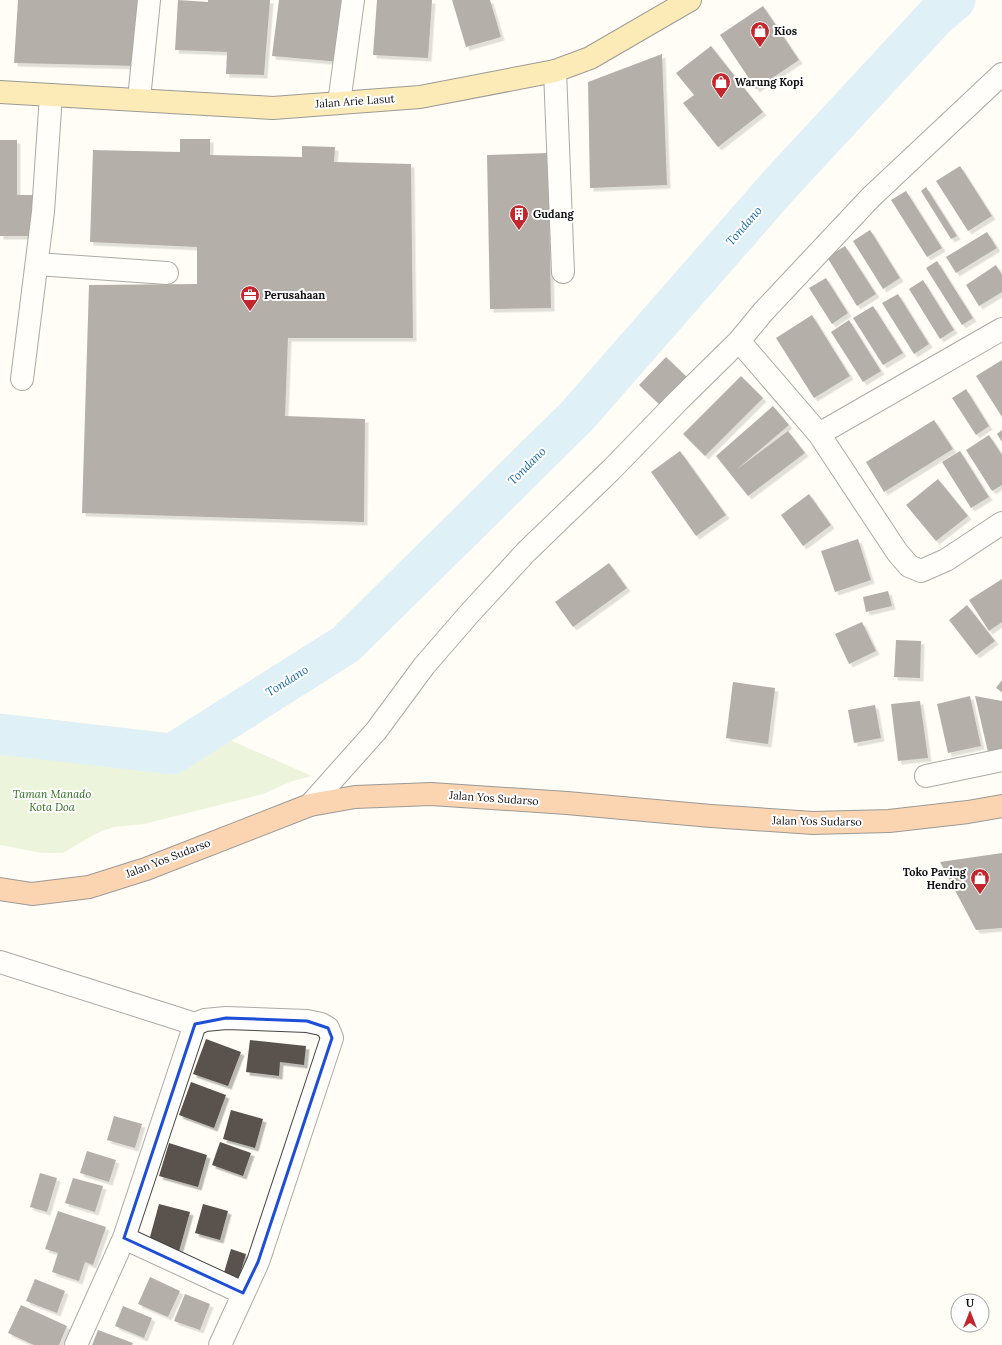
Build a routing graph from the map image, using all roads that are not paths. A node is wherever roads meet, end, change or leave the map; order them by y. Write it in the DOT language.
graph roads {
  1 [pos="149,0"];
  2 [pos="353,0"];
  3 [pos="690,0"];
  4 [pos="555,71"];
  5 [pos="1001,83"];
  6 [pos="0,92"];
  7 [pos="51,95"];
  8 [pos="139,99"];
  9 [pos="339,103"];
  10 [pos="37,264"];
  11 [pos="563,272"];
  12 [pos="166,273"];
  13 [pos="1002,329"];
  14 [pos="740,342"];
  15 [pos="22,378"];
  16 [pos="819,434"];
  17 [pos="1002,523"];
  18 [pos="1002,760"];
  19 [pos="926,776"];
  20 [pos="310,805"];
  21 [pos="1002,806"];
  22 [pos="0,889"];
  23 [pos="0,962"];
  24 [pos="195,1024"];
  25 [pos="124,1238"];
  26 [pos="243,1293"];
  27 [pos="76,1345"];
  28 [pos="220,1345"];
  1 -- 8 [label="street"];
  2 -- 9 [label="street"];
  3 -- 4 [label="main road, Jalan Arie Lasut"];
  4 -- 9 [label="main road, Jalan Arie Lasut"];
  4 -- 11 [label="street"];
  5 -- 14 [label="street"];
  6 -- 7 [label="main road, Jalan Arie Lasut"];
  7 -- 8 [label="main road, Jalan Arie Lasut"];
  7 -- 10 [label="street"];
  8 -- 9 [label="main road, Jalan Arie Lasut"];
  10 -- 12 [label="street"];
  10 -- 15 [label="street"];
  13 -- 16 [label="street"];
  14 -- 16 [label="street"];
  14 -- 20 [label="street"];
  16 -- 17 [label="street"];
  18 -- 19 [label="street"];
  20 -- 21 [label="highway, Jalan Yos Sudarso"];
  20 -- 22 [label="highway, Jalan Yos Sudarso"];
  23 -- 24 [label="street"];
  24 -- 25 [label="street"];
  24 -- 26 [label="street"];
  25 -- 26 [label="street"];
  25 -- 27 [label="street"];
  26 -- 28 [label="street"];
}
